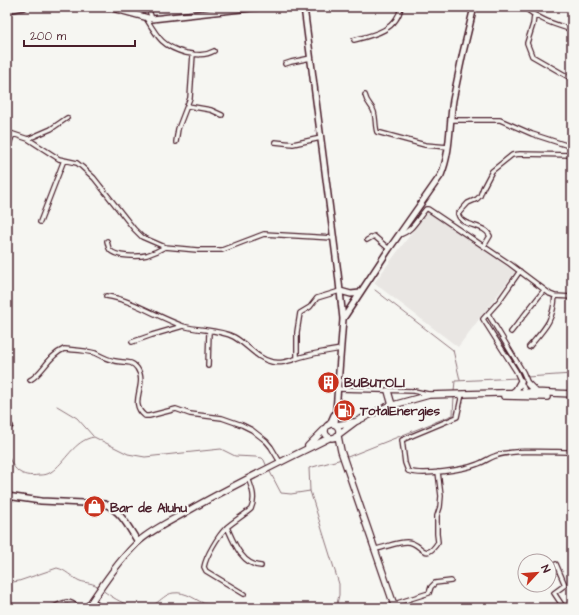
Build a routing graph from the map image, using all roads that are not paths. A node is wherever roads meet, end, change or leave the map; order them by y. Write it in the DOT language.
graph roads {
  1 [pos="24,7"];
  2 [pos="108,7"];
  3 [pos="148,7"];
  4 [pos="259,7"];
  5 [pos="304,7"];
  6 [pos="401,7"];
  7 [pos="474,7"];
  8 [pos="524,7"];
  9 [pos="7,10"];
  10 [pos="534,16"];
  11 [pos="146,18"];
  12 [pos="152,19"];
  13 [pos="572,30"];
  14 [pos="354,40"];
  15 [pos="214,52"];
  16 [pos="193,54"];
  17 [pos="310,58"];
  18 [pos="285,64"];
  19 [pos="572,79"];
  20 [pos="365,95"];
  21 [pos="188,106"];
  22 [pos="222,115"];
  23 [pos="67,118"];
  24 [pos="450,120"];
  25 [pos="7,132"];
  26 [pos="13,134"];
  27 [pos="321,138"];
  28 [pos="28,139"];
  29 [pos="176,142"];
  30 [pos="275,142"];
  31 [pos="448,147"];
  32 [pos="572,147"];
  33 [pos="7,149"];
  34 [pos="572,155"];
  35 [pos="64,160"];
  36 [pos="40,222"];
  37 [pos="399,235"];
  38 [pos="333,238"];
  39 [pos="367,240"];
  40 [pos="108,241"];
  41 [pos="484,246"];
  42 [pos="165,247"];
  43 [pos="389,249"];
  44 [pos="520,271"];
  45 [pos="544,290"];
  46 [pos="340,291"];
  47 [pos="360,294"];
  48 [pos="106,296"];
  49 [pos="555,296"];
  50 [pos="572,297"];
  51 [pos="488,314"];
  52 [pos="343,319"];
  53 [pos="183,326"];
  54 [pos="209,331"];
  55 [pos="511,332"];
  56 [pos="132,342"];
  57 [pos="529,347"];
  58 [pos="340,349"];
  59 [pos="297,358"];
  60 [pos="208,366"];
  61 [pos="30,380"];
  62 [pos="524,382"];
  63 [pos="338,389"];
  64 [pos="388,392"];
  65 [pos="512,393"];
  66 [pos="461,394"];
  67 [pos="531,394"];
  68 [pos="572,394"];
  69 [pos="429,395"];
  70 [pos="572,397"];
  71 [pos="392,405"];
  72 [pos="7,422"];
  73 [pos="355,422"];
  74 [pos="334,424"];
  75 [pos="11,426"];
  76 [pos="325,429"];
  77 [pos="338,435"];
  78 [pos="330,438"];
  79 [pos="305,450"];
  80 [pos="572,452"];
  81 [pos="341,453"];
  82 [pos="280,462"];
  83 [pos="438,472"];
  84 [pos="248,478"];
  85 [pos="7,496"];
  86 [pos="227,527"];
  87 [pos="138,542"];
  88 [pos="376,549"];
  89 [pos="261,566"];
  90 [pos="557,566"];
  91 [pos="450,581"];
  92 [pos="557,591"];
  93 [pos="554,593"];
  94 [pos="244,594"];
  95 [pos="92,600"];
  96 [pos="395,606"];
  97 [pos="52,608"];
  98 [pos="79,608"];
  99 [pos="86,608"];
  100 [pos="101,608"];
  101 [pos="564,608"];
  1 -- 9 [label="street"];
  2 -- 11 [label="street"];
  3 -- 12 [label="street"];
  4 -- 12 [label="street"];
  5 -- 17 [label="street"];
  6 -- 14 [label="street"];
  7 -- 24 [label="street"];
  8 -- 10 [label="street"];
  10 -- 13 [label="street"];
  10 -- 19 [label="street"];
  11 -- 12 [label="street"];
  11 -- 16 [label="street"];
  15 -- 16 [label="street"];
  16 -- 21 [label="street"];
  17 -- 18 [label="street"];
  17 -- 27 [label="street"];
  20 -- 31 [label="street"];
  21 -- 22 [label="street"];
  21 -- 29 [label="street"];
  23 -- 28 [label="street"];
  24 -- 31 [label="street"];
  24 -- 32 [label="street"];
  25 -- 26 [label="street"];
  26 -- 28 [label="street"];
  26 -- 33 [label="street"];
  27 -- 30 [label="street"];
  27 -- 38 [label="street"];
  28 -- 35 [label="street"];
  31 -- 37 [label="street"];
  34 -- 41 [label="street"];
  35 -- 36 [label="street"];
  35 -- 42 [label="street"];
  37 -- 41 [label="street"];
  37 -- 43 [label="street"];
  38 -- 42 [label="street"];
  38 -- 46 [label="street"];
  39 -- 43 [label="street"];
  40 -- 42 [label="street"];
  41 -- 44 [label="street"];
  43 -- 47 [label="street"];
  44 -- 45 [label="street"];
  44 -- 51 [label="street"];
  45 -- 49 [label="street"];
  45 -- 55 [label="street"];
  46 -- 47 [label="street"];
  46 -- 52 [label="street"];
  46 -- 59 [label="street"];
  47 -- 52 [label="street"];
  48 -- 53 [label="street"];
  49 -- 50 [label="street"];
  49 -- 57 [label="street"];
  51 -- 62 [label="street"];
  51 -- 62 [label="street"];
  52 -- 58 [label="street"];
  53 -- 54 [label="street"];
  53 -- 56 [label="street"];
  54 -- 59 [label="street"];
  54 -- 60 [label="street"];
  58 -- 59 [label="street"];
  58 -- 63 [label="street"];
  61 -- 82 [label="street"];
  62 -- 65 [label="main road"];
  62 -- 67 [label="main road"];
  62 -- 67 [label="street"];
  63 -- 64 [label="street"];
  63 -- 74 [label="street"];
  64 -- 69 [label="street"];
  64 -- 71 [label="main road"];
  65 -- 66 [label="main road"];
  65 -- 67 [label="main road"];
  66 -- 67 [label="main road"];
  66 -- 69 [label="main road"];
  66 -- 83 [label="street"];
  67 -- 68 [label="main road"];
  67 -- 70 [label="main road"];
  69 -- 71 [label="main road"];
  71 -- 73 [label="main road"];
  72 -- 75 [label="street"];
  73 -- 74 [label="main road"];
  73 -- 77 [label="main road"];
  74 -- 76 [label="main road"];
  74 -- 77 [label="main road"];
  76 -- 78 [label="main road"];
  76 -- 79 [label="main road"];
  77 -- 78 [label="main road"];
  77 -- 81 [label="main road"];
  78 -- 79 [label="main road"];
  78 -- 81 [label="main road"];
  79 -- 82 [label="main road"];
  80 -- 83 [label="street"];
  81 -- 88 [label="main road"];
  82 -- 84 [label="main road"];
  83 -- 88 [label="street"];
  84 -- 86 [label="street"];
  84 -- 87 [label="main road"];
  85 -- 87 [label="street"];
  86 -- 89 [label="street"];
  86 -- 94 [label="street"];
  87 -- 95 [label="main road"];
  88 -- 96 [label="main road"];
  90 -- 92 [label="street"];
  91 -- 96 [label="street"];
  93 -- 101 [label="street"];
  95 -- 99 [label="main road"];
  95 -- 100 [label="street"];
  97 -- 98 [label="street"];
}
